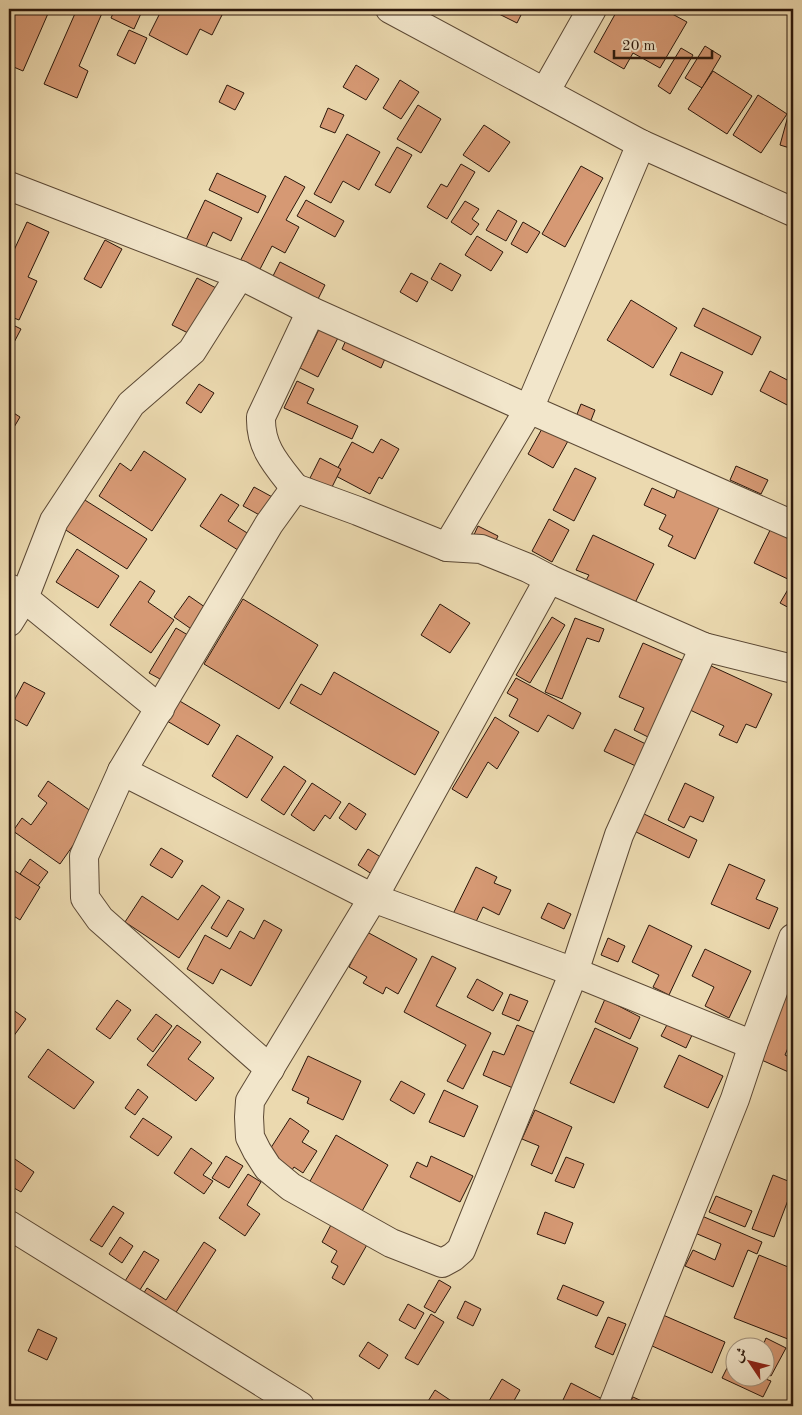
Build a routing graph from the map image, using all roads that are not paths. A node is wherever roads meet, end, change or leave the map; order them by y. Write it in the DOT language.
graph roads {
  1 [pos="390,9"];
  2 [pos="592,9"];
  3 [pos="545,92"];
  4 [pos="641,144"];
  5 [pos="9,186"];
  6 [pos="793,212"];
  7 [pos="240,275"];
  8 [pos="311,311"];
  9 [pos="529,409"];
  10 [pos="295,488"];
  11 [pos="793,525"];
  12 [pos="447,547"];
  13 [pos="549,579"];
  14 [pos="16,593"];
  15 [pos="9,622"];
  16 [pos="704,647"];
  17 [pos="793,669"];
  18 [pos="160,709"];
  19 [pos="122,771"];
  20 [pos="373,898"];
  21 [pos="793,938"];
  22 [pos="574,972"];
  23 [pos="753,1045"];
  24 [pos="270,1069"];
  25 [pos="9,1225"];
  26 [pos="300,1406"];
  27 [pos="614,1406"];
  1 -- 3 [label="street"];
  2 -- 3 [label="street"];
  3 -- 4 [label="street"];
  4 -- 6 [label="street"];
  4 -- 9 [label="street"];
  5 -- 7 [label="street"];
  7 -- 8 [label="street"];
  7 -- 14 [label="street"];
  8 -- 9 [label="street"];
  8 -- 10 [label="street"];
  9 -- 11 [label="street"];
  9 -- 12 [label="street"];
  10 -- 12 [label="street"];
  10 -- 18 [label="street"];
  12 -- 13 [label="street"];
  13 -- 16 [label="street"];
  13 -- 20 [label="street"];
  14 -- 15 [label="street"];
  14 -- 18 [label="street"];
  16 -- 17 [label="street"];
  16 -- 22 [label="street"];
  18 -- 19 [label="street"];
  19 -- 20 [label="street"];
  19 -- 24 [label="street"];
  20 -- 22 [label="street"];
  20 -- 24 [label="street"];
  21 -- 23 [label="street"];
  22 -- 23 [label="street"];
  22 -- 24 [label="street"];
  23 -- 27 [label="street"];
  25 -- 26 [label="street"];
}
